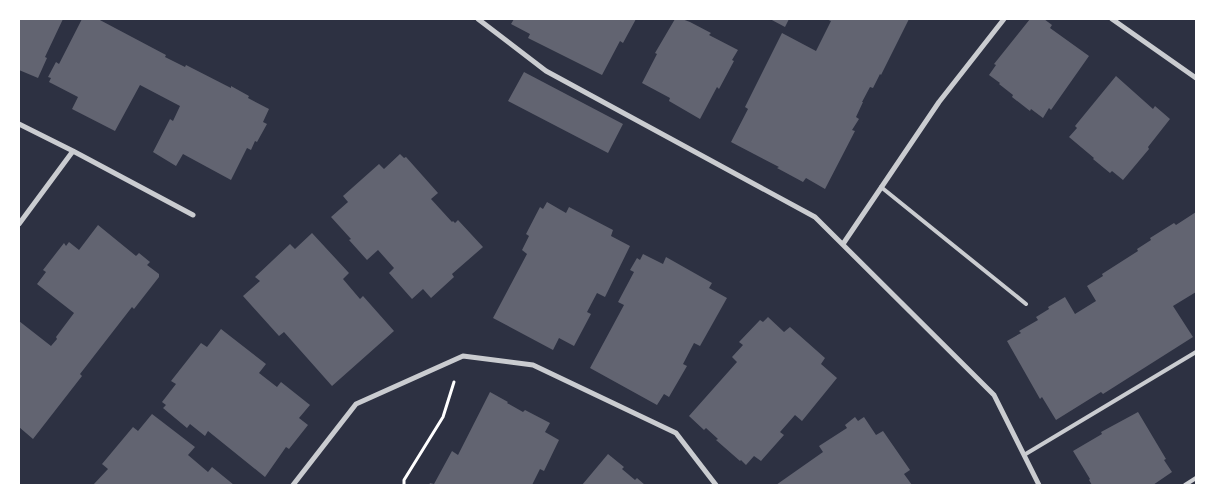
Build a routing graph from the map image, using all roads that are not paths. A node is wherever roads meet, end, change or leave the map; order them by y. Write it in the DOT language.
graph roads {
  1 [pos="478,19"];
  2 [pos="1004,19"];
  3 [pos="1112,19"];
  4 [pos="1196,78"];
  5 [pos="19,124"];
  6 [pos="73,151"];
  7 [pos="881,187"];
  8 [pos="193,215"];
  9 [pos="19,224"];
  10 [pos="843,244"];
  11 [pos="1026,304"];
  12 [pos="1196,352"];
  13 [pos="1024,455"];
  14 [pos="1196,478"];
  15 [pos="293,485"];
  16 [pos="716,485"];
  17 [pos="1039,485"];
  18 [pos="1185,485"];
  1 -- 10 [label="street"];
  2 -- 7 [label="street"];
  3 -- 4 [label="street"];
  5 -- 6 [label="street"];
  6 -- 8 [label="street"];
  6 -- 9 [label="street"];
  7 -- 10 [label="street"];
  7 -- 11 [label="lane"];
  10 -- 13 [label="street"];
  12 -- 13 [label="lane"];
  13 -- 17 [label="street"];
  14 -- 18 [label="lane"];
  15 -- 16 [label="street"];
}
